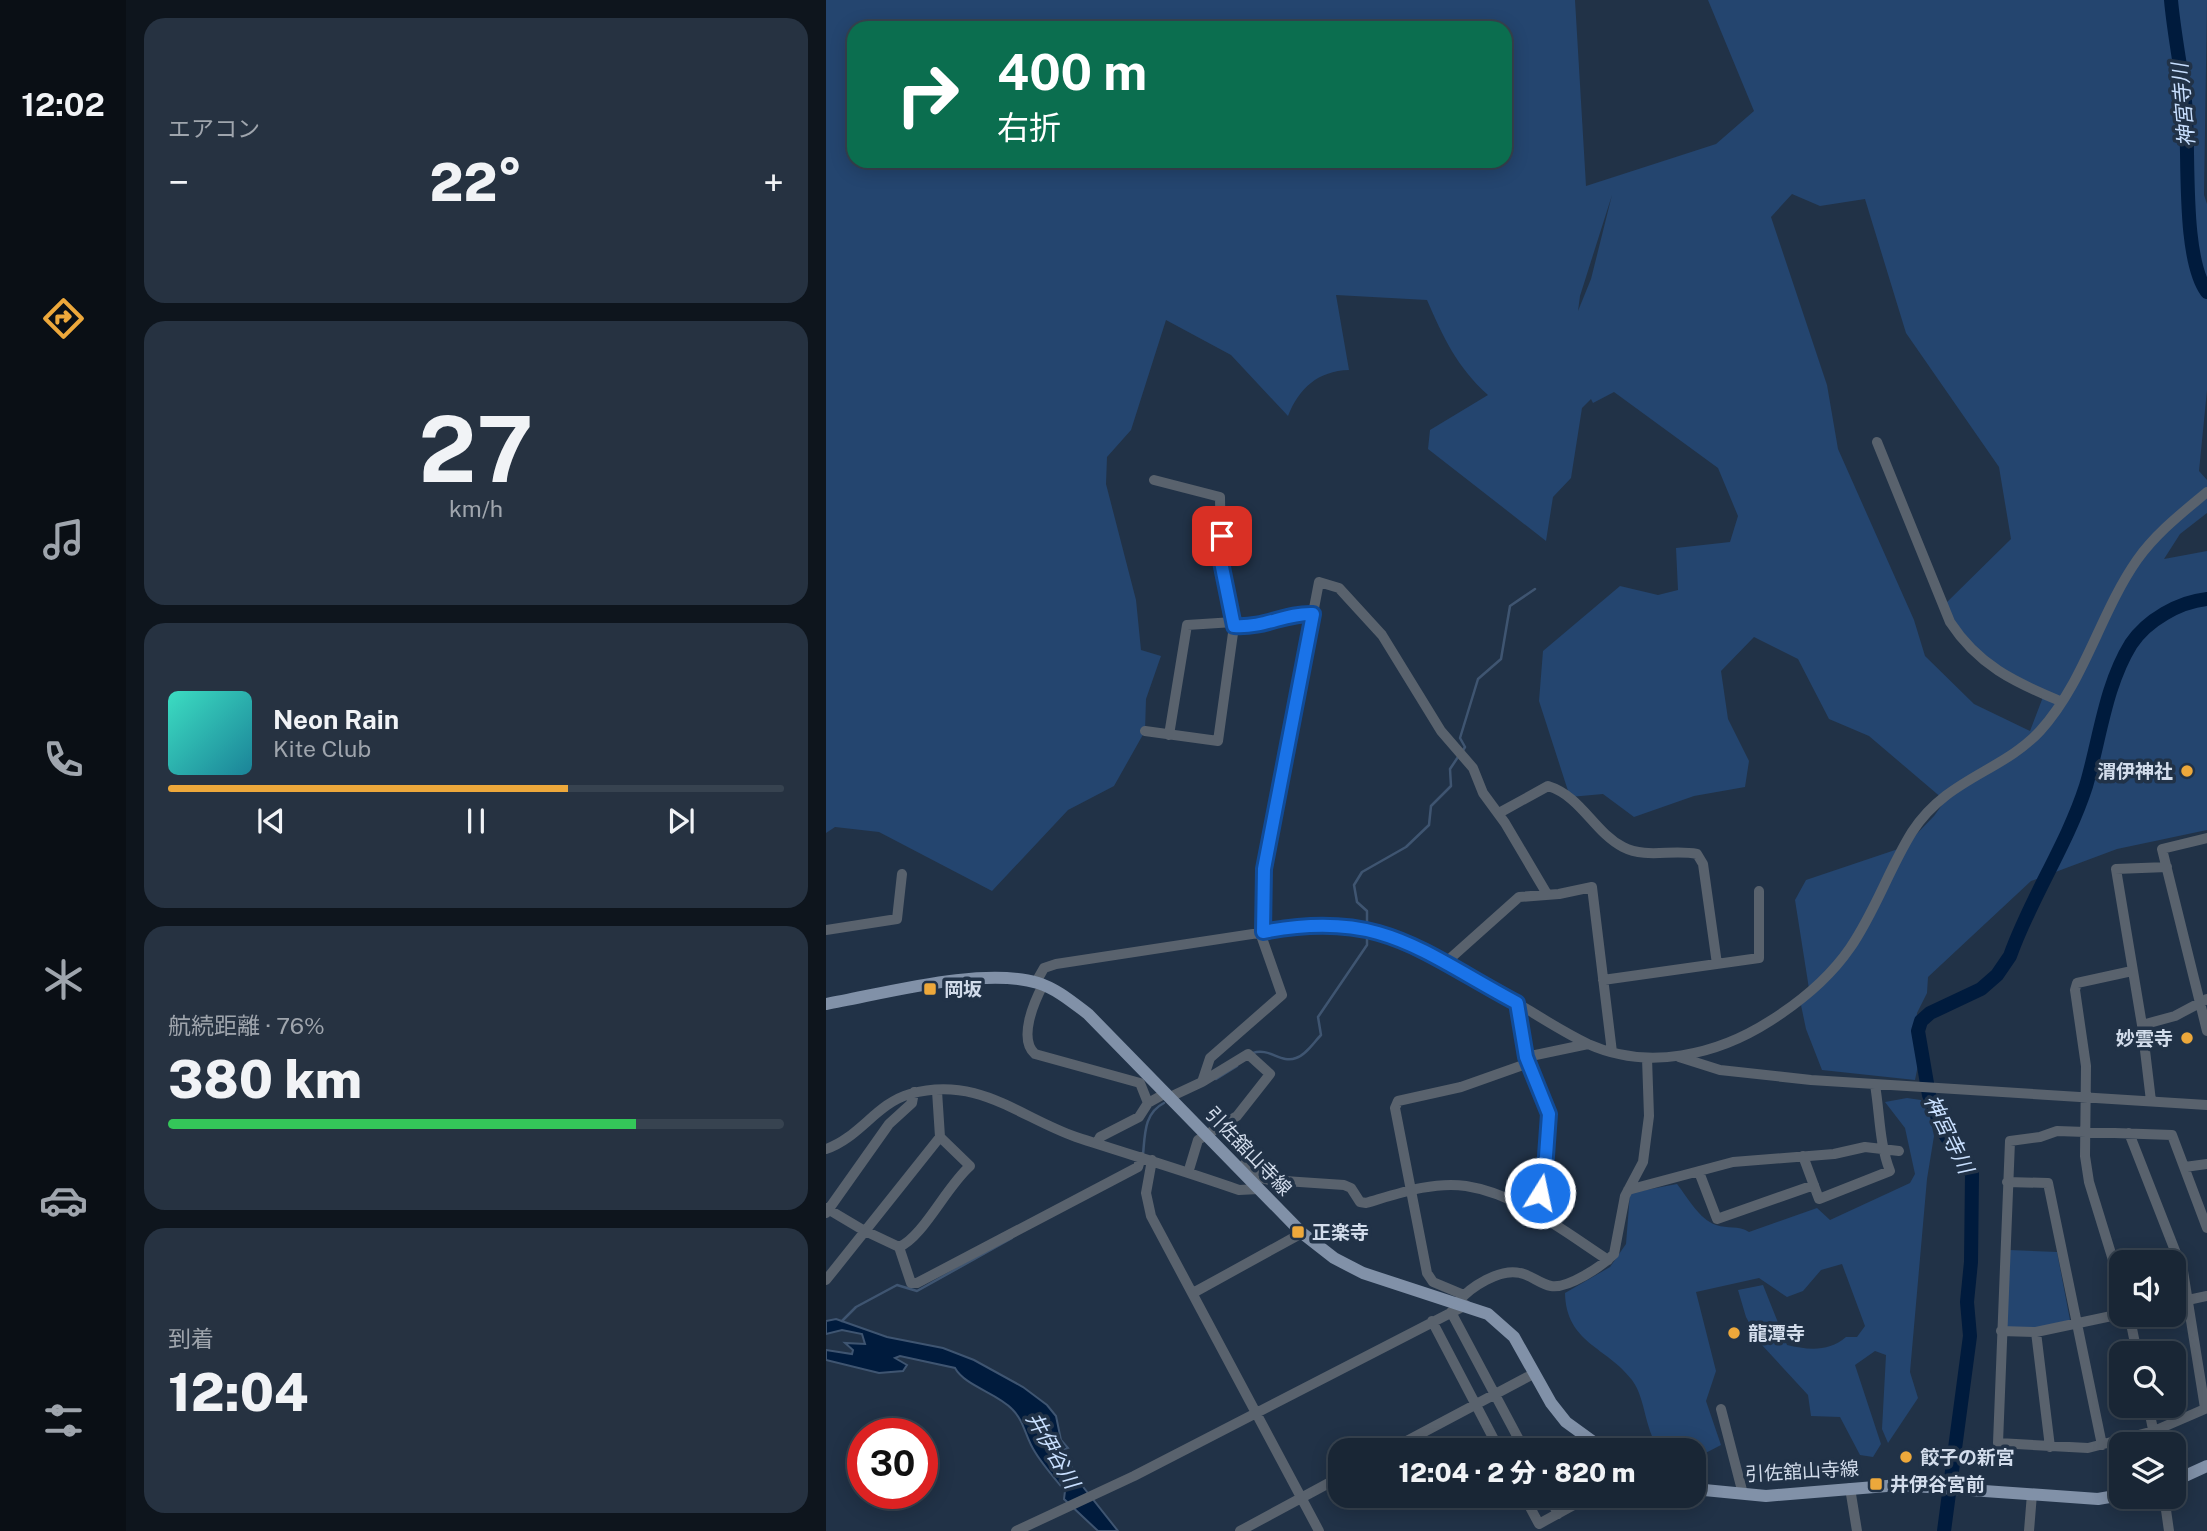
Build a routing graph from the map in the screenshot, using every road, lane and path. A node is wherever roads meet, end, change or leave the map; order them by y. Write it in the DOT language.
graph roads {
  1 [pos="1877,442"];
  2 [pos="1154,480"];
  3 [pos="2207,492"];
  4 [pos="1313,614"];
  5 [pos="1234,624"];
  6 [pos="2060,701"];
  7 [pos="1145,731"];
  8 [pos="1169,735"];
  9 [pos="1499,813"];
  10 [pos="2207,838"];
  11 [pos="2167,867"];
  12 [pos="902,874"];
  13 [pos="1759,891"];
  14 [pos="1547,894"];
  15 [pos="826,930"];
  16 [pos="1263,932"];
  17 [pos="1444,964"];
  18 [pos="1717,964"];
  19 [pos="2132,971"];
  20 [pos="1603,981"];
  21 [pos="1040,984"];
  22 [pos="2202,1001"];
  23 [pos="1517,1003"];
  24 [pos="826,1004"];
  25 [pos="2142,1025"];
  26 [pos="2207,1031"];
  27 [pos="1589,1044"];
  28 [pos="1612,1052"];
  29 [pos="1676,1056"];
  30 [pos="1647,1058"];
  31 [pos="1527,1060"];
  32 [pos="1202,1082"];
  33 [pos="1875,1085"];
  34 [pos="937,1091"];
  35 [pos="914,1093"];
  36 [pos="1168,1095"];
  37 [pos="2085,1097"];
  38 [pos="2151,1101"];
  39 [pos="1148,1103"];
  40 [pos="2207,1105"];
  41 [pos="2086,1130"];
  42 [pos="2129,1133"];
  43 [pos="1205,1134"];
  44 [pos="940,1137"];
  45 [pos="1097,1143"];
  46 [pos="1880,1147"];
  47 [pos="826,1149"];
  48 [pos="1899,1151"];
  49 [pos="1803,1156"];
  50 [pos="1141,1157"];
  51 [pos="1152,1160"];
  52 [pos="2207,1164"];
  53 [pos="2185,1167"];
  54 [pos="1239,1169"];
  55 [pos="1699,1172"];
  56 [pos="1188,1173"];
  57 [pos="2007,1182"];
  58 [pos="1814,1185"];
  59 [pos="1259,1189"];
  60 [pos="1410,1190"];
  61 [pos="1628,1190"];
  62 [pos="827,1210"];
  63 [pos="1531,1210"];
  64 [pos="2207,1228"];
  65 [pos="863,1230"];
  66 [pos="1302,1233"];
  67 [pos="899,1247"];
  68 [pos="2110,1250"];
  69 [pos="1608,1260"];
  70 [pos="826,1280"];
  71 [pos="1193,1293"];
  72 [pos="2207,1296"];
  73 [pos="2188,1300"];
  74 [pos="1460,1303"];
  75 [pos="2109,1317"];
  76 [pos="1432,1321"];
  77 [pos="2075,1324"];
  78 [pos="2001,1331"];
  79 [pos="2036,1332"];
  80 [pos="1535,1373"];
  81 [pos="1496,1394"];
  82 [pos="1476,1404"];
  83 [pos="2206,1408"];
  84 [pos="1721,1409"];
  85 [pos="1257,1412"];
  86 [pos="2151,1418"];
  87 [pos="2154,1431"];
  88 [pos="1412,1438"];
  89 [pos="1493,1438"];
  90 [pos="1518,1438"];
  91 [pos="1588,1438"];
  92 [pos="2102,1445"];
  93 [pos="2050,1447"];
  94 [pos="2207,1466"];
  95 [pos="2186,1476"];
  96 [pos="1328,1483"];
  97 [pos="1850,1488"];
  98 [pos="1706,1490"];
  99 [pos="1743,1494"];
  100 [pos="2032,1494"];
  101 [pos="1302,1497"];
  102 [pos="2109,1497"];
  103 [pos="1530,1508"];
  104 [pos="1555,1508"];
  105 [pos="1569,1508"];
  106 [pos="2166,1509"];
  107 [pos="1558,1514"];
  108 [pos="1016,1531"];
  109 [pos="1240,1531"];
  110 [pos="1320,1531"];
  111 [pos="1857,1531"];
  112 [pos="2029,1531"];
  113 [pos="2169,1531"];
  1 -- 6 [label="street"];
  2 -- 5 [label="street"];
  3 -- 6 [label="street"];
  4 -- 5 [label="street"];
  4 -- 9 [label="street"];
  4 -- 16 [label="street"];
  5 -- 8 [label="street"];
  5 -- 8 [label="street"];
  6 -- 29 [label="street"];
  7 -- 8 [label="street"];
  9 -- 14 [label="street"];
  9 -- 18 [label="street"];
  10 -- 11 [label="street"];
  11 -- 19 [label="street"];
  11 -- 22 [label="street"];
  12 -- 15 [label="street"];
  13 -- 18 [label="street"];
  14 -- 17 [label="street"];
  14 -- 20 [label="street"];
  16 -- 17 [label="street"];
  16 -- 21 [label="street"];
  16 -- 32 [label="street"];
  17 -- 23 [label="street"];
  18 -- 20 [label="street"];
  19 -- 25 [label="street"];
  19 -- 37 [label="street"];
  20 -- 28 [label="street"];
  21 -- 24 [label="main road, 引佐舘山寺線"];
  21 -- 36 [label="main road, 引佐舘山寺線"];
  21 -- 39 [label="street"];
  22 -- 25 [label="street"];
  22 -- 26 [label="street"];
  23 -- 27 [label="street"];
  23 -- 31 [label="street"];
  25 -- 38 [label="street"];
  27 -- 28 [label="street"];
  27 -- 31 [label="street"];
  28 -- 30 [label="street"];
  29 -- 30 [label="street"];
  29 -- 33 [label="street"];
  30 -- 61 [label="street"];
  31 -- 60 [label="street"];
  31 -- 63 [label="street"];
  32 -- 36 [label="street"];
  32 -- 43 [label="street"];
  33 -- 37 [label="street"];
  33 -- 46 [label="street"];
  34 -- 35 [label="street"];
  34 -- 44 [label="street"];
  34 -- 45 [label="street"];
  35 -- 47 [label="street"];
  35 -- 62 [label="street"];
  36 -- 39 [label="street"];
  36 -- 43 [label="main road, 引佐舘山寺線"];
  37 -- 38 [label="street"];
  37 -- 41 [label="street"];
  38 -- 40 [label="street"];
  39 -- 45 [label="street"];
  41 -- 42 [label="street"];
  41 -- 57 [label="street"];
  41 -- 68 [label="street"];
  42 -- 53 [label="street"];
  42 -- 73 [label="street"];
  43 -- 54 [label="main road, 引佐舘山寺線"];
  43 -- 56 [label="street"];
  44 -- 65 [label="street"];
  44 -- 67 [label="street"];
  45 -- 50 [label="street"];
  46 -- 48 [label="street"];
  46 -- 49 [label="street"];
  46 -- 58 [label="street"];
  49 -- 55 [label="street"];
  49 -- 58 [label="street"];
  50 -- 51 [label="street"];
  50 -- 67 [label="street"];
  51 -- 56 [label="street"];
  51 -- 71 [label="street"];
  52 -- 53 [label="street"];
  53 -- 64 [label="street"];
  54 -- 59 [label="main road, 引佐舘山寺線"];
  54 -- 60 [label="street"];
  55 -- 58 [label="street"];
  55 -- 61 [label="street"];
  56 -- 59 [label="street"];
  57 -- 77 [label="street"];
  57 -- 78 [label="street"];
  59 -- 66 [label="main road, 引佐舘山寺線"];
  60 -- 63 [label="street"];
  60 -- 74 [label="street"];
  61 -- 69 [label="street"];
  62 -- 65 [label="street"];
  63 -- 69 [label="street"];
  65 -- 67 [label="street"];
  65 -- 70 [label="street"];
  66 -- 71 [label="street"];
  66 -- 74 [label="main road, 引佐舘山寺線"];
  69 -- 74 [label="street"];
  71 -- 85 [label="street"];
  72 -- 73 [label="street"];
  73 -- 83 [label="street"];
  74 -- 76 [label="street"];
  74 -- 80 [label="main road, 引佐舘山寺線"];
  74 -- 81 [label="street"];
  75 -- 77 [label="street"];
  76 -- 82 [label="street"];
  76 -- 85 [label="street"];
  77 -- 79 [label="street"];
  77 -- 92 [label="street"];
  78 -- 79 [label="street"];
  78 -- 93 [label="street"];
  79 -- 93 [label="street"];
  80 -- 81 [label="street"];
  80 -- 91 [label="main road, 引佐舘山寺線"];
  81 -- 82 [label="street"];
  81 -- 90 [label="street"];
  82 -- 88 [label="street"];
  82 -- 89 [label="street"];
  83 -- 87 [label="street"];
  84 -- 99 [label="street"];
  85 -- 101 [label="street"];
  85 -- 108 [label="street"];
  86 -- 87 [label="street"];
  87 -- 92 [label="street"];
  92 -- 93 [label="street"];
  94 -- 95 [label="main road"];
  96 -- 101 [label="street"];
  97 -- 99 [label="main road, 引佐舘山寺線"];
  97 -- 100 [label="main road, 引佐舘山寺線"];
  97 -- 111 [label="street"];
  98 -- 99 [label="main road, 引佐舘山寺線"];
  100 -- 102 [label="main road, 引佐舘山寺線"];
  100 -- 112 [label="street"];
  101 -- 109 [label="street"];
  101 -- 110 [label="street"];
  103 -- 107 [label="street"];
  104 -- 107 [label="street"];
  105 -- 107 [label="street"];
  106 -- 113 [label="street"];
}
